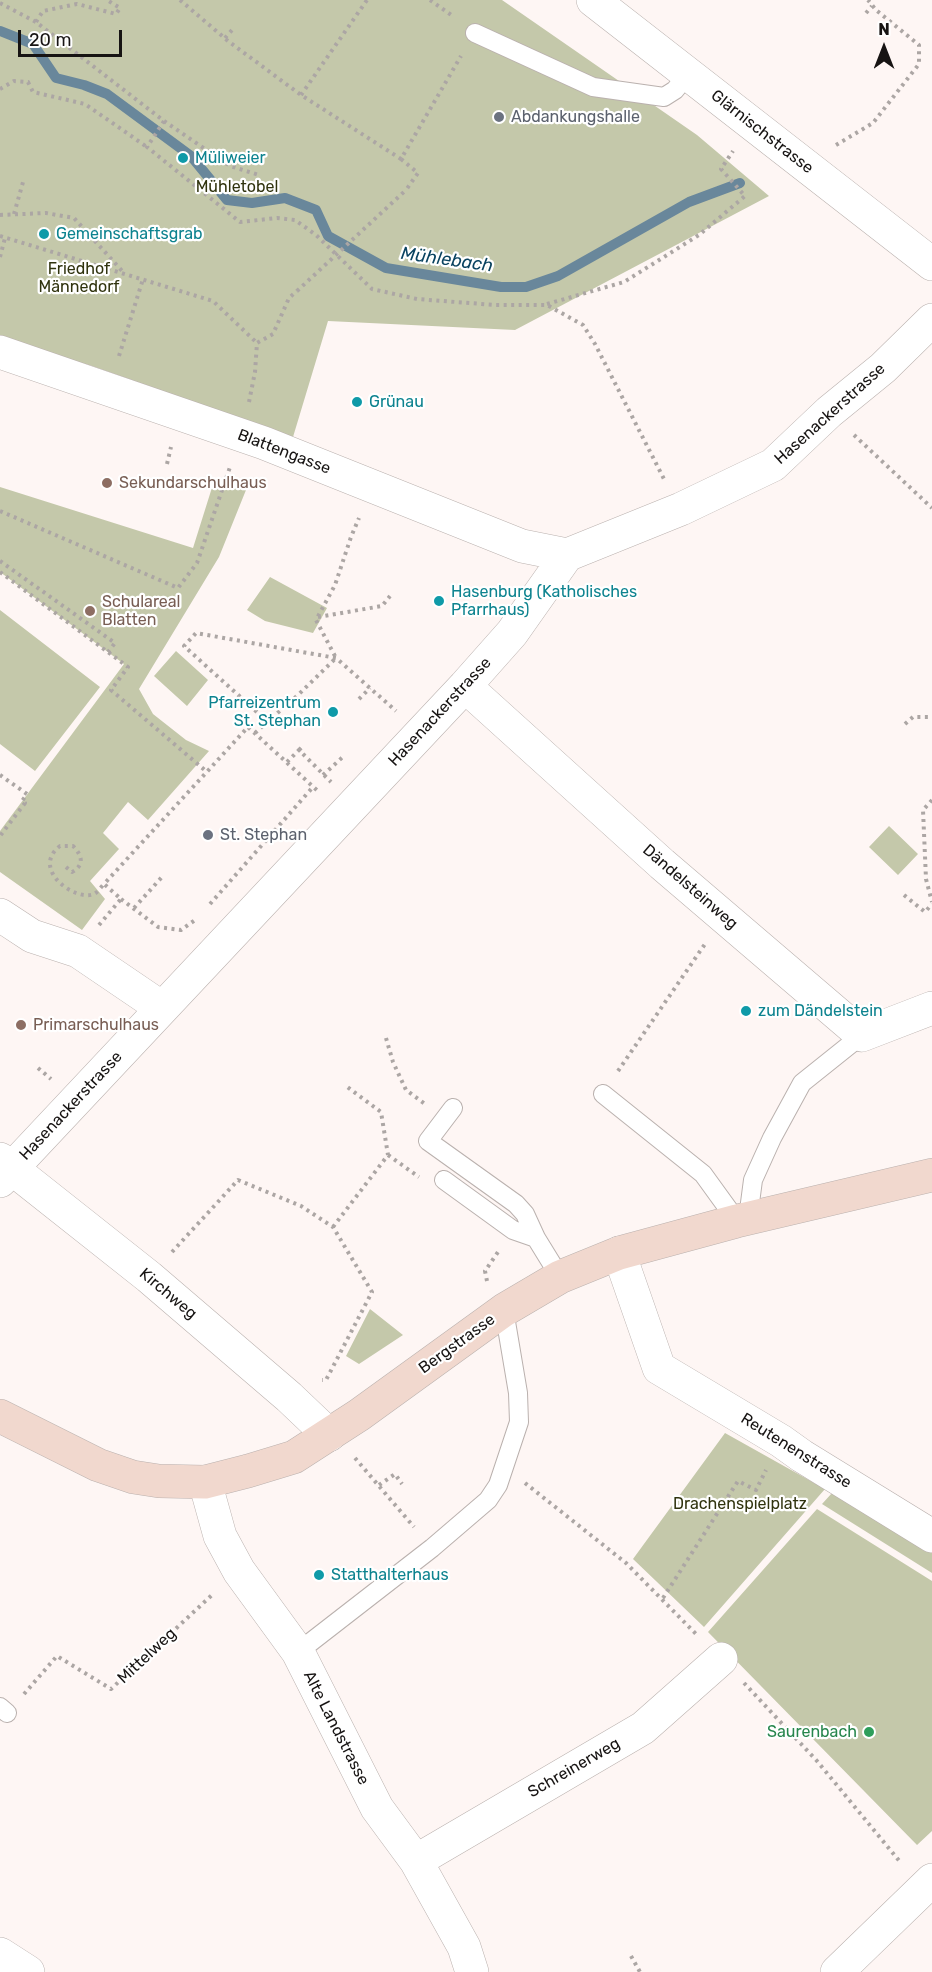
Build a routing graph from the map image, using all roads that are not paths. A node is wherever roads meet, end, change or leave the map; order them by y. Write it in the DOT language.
graph roads {
  1 [pos="593,0"];
  2 [pos="475,33"];
  3 [pos="688,74"];
  4 [pos="932,264"];
  5 [pos="932,320"];
  6 [pos="0,352"];
  7 [pos="567,555"];
  8 [pos="465,686"];
  9 [pos="0,915"];
  10 [pos="162,1008"];
  11 [pos="932,1008"];
  12 [pos="862,1035"];
  13 [pos="603,1094"];
  14 [pos="449,1113"];
  15 [pos="4,1170"];
  16 [pos="932,1174"];
  17 [pos="444,1180"];
  18 [pos="742,1219"];
  19 [pos="536,1238"];
  20 [pos="619,1253"];
  21 [pos="560,1278"];
  22 [pos="497,1300"];
  23 [pos="0,1416"];
  24 [pos="341,1445"];
  25 [pos="205,1482"];
  26 [pos="932,1536"];
  27 [pos="298,1652"];
  28 [pos="721,1659"];
  29 [pos="416,1861"];
  30 [pos="932,1880"];
  31 [pos="0,1954"];
  32 [pos="28,1972"];
  33 [pos="472,1972"];
  34 [pos="837,1972"];
  1 -- 3 [label="street, Glärnischstrasse"];
  2 -- 3 [label="lane"];
  3 -- 4 [label="street, Glärnischstrasse"];
  5 -- 7 [label="street, Hasenackerstrasse"];
  6 -- 7 [label="street, Blattengasse"];
  7 -- 8 [label="street, Hasenackerstrasse"];
  8 -- 10 [label="street, Hasenackerstrasse"];
  8 -- 12 [label="street, Dändelsteinweg"];
  9 -- 10 [label="street"];
  10 -- 15 [label="street, Hasenackerstrasse"];
  11 -- 12 [label="street"];
  12 -- 18 [label="lane"];
  13 -- 18 [label="lane"];
  14 -- 19 [label="lane"];
  15 -- 24 [label="street, Kirchweg"];
  16 -- 18 [label="street, Bergstrasse"];
  17 -- 19 [label="lane"];
  18 -- 20 [label="street, Bergstrasse"];
  19 -- 21 [label="lane"];
  20 -- 21 [label="street, Bergstrasse"];
  20 -- 26 [label="street, Reutenenstrasse"];
  21 -- 22 [label="street, Bergstrasse"];
  22 -- 24 [label="street, Bergstrasse"];
  22 -- 27 [label="lane"];
  23 -- 25 [label="street, Bergstrasse"];
  24 -- 25 [label="street, Bergstrasse"];
  25 -- 27 [label="street, Alte Landstrasse"];
  27 -- 29 [label="street, Alte Landstrasse"];
  28 -- 29 [label="street, Schreinerweg"];
  29 -- 33 [label="street, Alte Landstrasse"];
  30 -- 34 [label="street"];
  31 -- 32 [label="street"];
}
